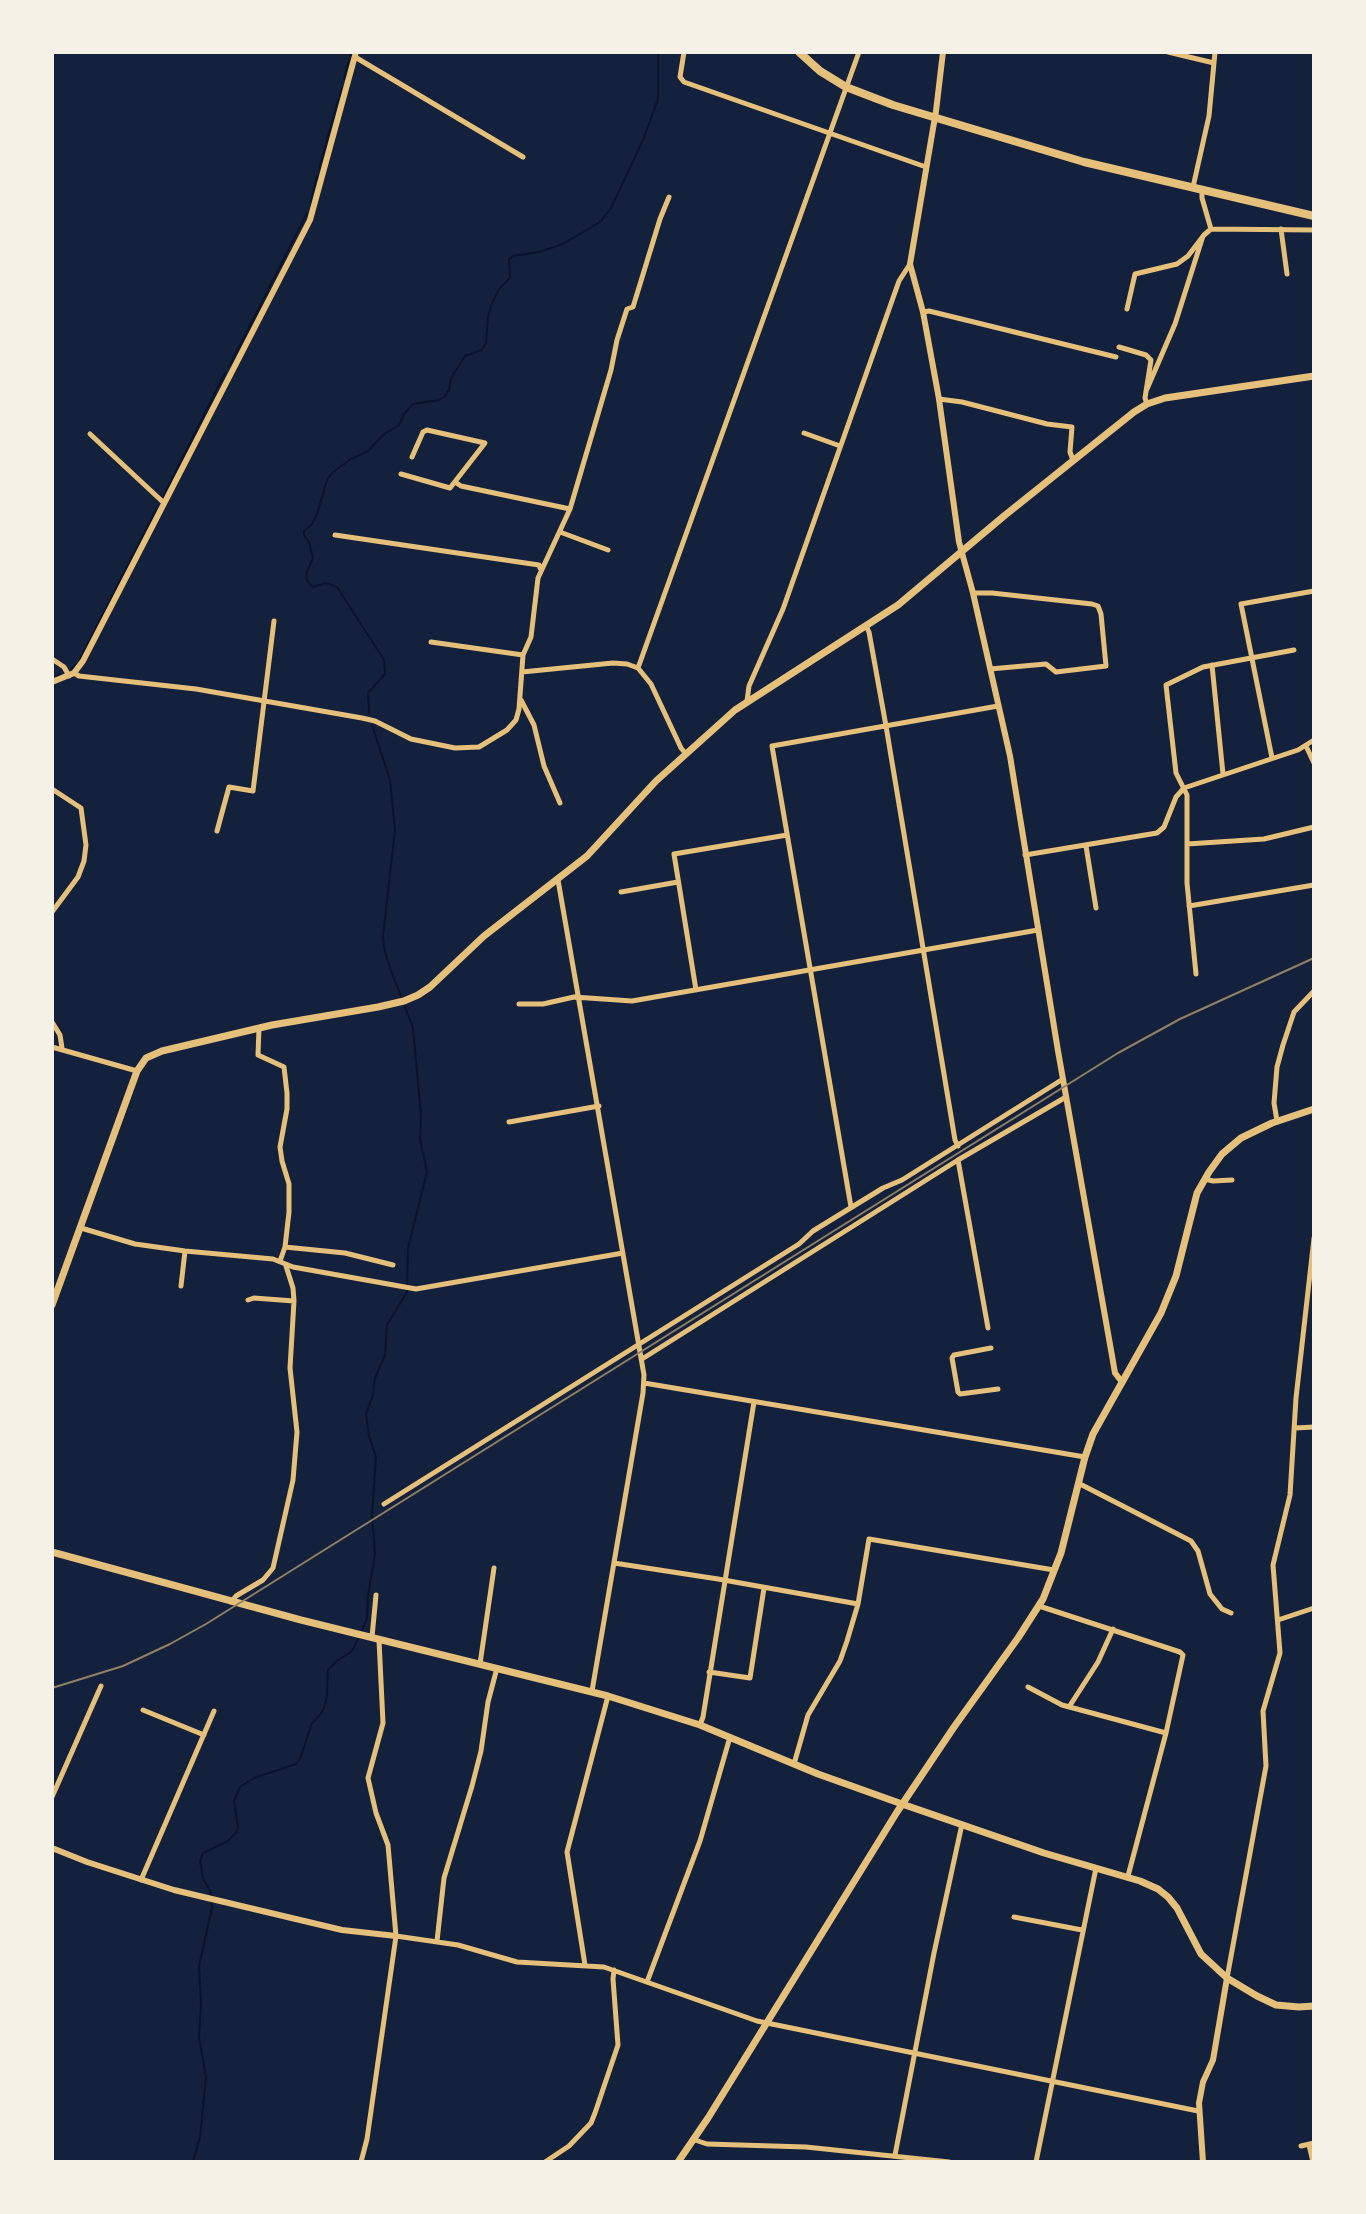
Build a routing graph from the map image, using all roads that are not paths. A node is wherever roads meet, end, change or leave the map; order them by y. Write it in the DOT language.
graph roads {
  1 [pos="684,52"];
  2 [pos="799,52"];
  3 [pos="859,52"];
  4 [pos="943,52"];
  5 [pos="1168,52"];
  6 [pos="1215,52"];
  7 [pos="356,54"];
  8 [pos="1214,63"];
  9 [pos="846,87"];
  10 [pos="935,117"];
  11 [pos="830,134"];
  12 [pos="523,157"];
  13 [pos="926,167"];
  14 [pos="1198,188"];
  15 [pos="669,197"];
  16 [pos="1314,216"];
  17 [pos="1211,229"];
  18 [pos="1281,229"];
  19 [pos="1314,230"];
  20 [pos="1204,235"];
  21 [pos="910,264"];
  22 [pos="1287,274"];
  23 [pos="1127,309"];
  24 [pos="923,312"];
  25 [pos="1119,347"];
  26 [pos="1116,357"];
  27 [pos="1314,376"];
  28 [pos="1147,389"];
  29 [pos="939,399"];
  30 [pos="1147,404"];
  31 [pos="804,433"];
  32 [pos="90,434"];
  33 [pos="840,446"];
  34 [pos="412,457"];
  35 [pos="1073,460"];
  36 [pos="401,474"];
  37 [pos="454,482"];
  38 [pos="164,503"];
  39 [pos="570,509"];
  40 [pos="560,532"];
  41 [pos="335,535"];
  42 [pos="608,550"];
  43 [pos="962,551"];
  44 [pos="541,569"];
  45 [pos="1314,591"];
  46 [pos="973,593"];
  47 [pos="274,621"];
  48 [pos="866,626"];
  49 [pos="431,642"];
  50 [pos="1294,650"];
  51 [pos="523,655"];
  52 [pos="1252,658"];
  53 [pos="52,659"];
  54 [pos="1212,665"];
  55 [pos="638,668"];
  56 [pos="990,669"];
  57 [pos="522,672"];
  58 [pos="72,674"];
  59 [pos="52,682"];
  60 [pos="520,700"];
  61 [pos="266,701"];
  62 [pos="747,701"];
  63 [pos="998,706"];
  64 [pos="886,726"];
  65 [pos="1314,740"];
  66 [pos="1306,746"];
  67 [pos="686,754"];
  68 [pos="1272,758"];
  69 [pos="1314,763"];
  70 [pos="1223,774"];
  71 [pos="1184,788"];
  72 [pos="52,789"];
  73 [pos="560,803"];
  74 [pos="1314,827"];
  75 [pos="217,831"];
  76 [pos="787,835"];
  77 [pos="1187,844"];
  78 [pos="1086,846"];
  79 [pos="1025,855"];
  80 [pos="558,880"];
  81 [pos="678,882"];
  82 [pos="1314,885"];
  83 [pos="621,892"];
  84 [pos="1189,906"];
  85 [pos="1096,908"];
  86 [pos="52,912"];
  87 [pos="1038,930"];
  88 [pos="923,951"];
  89 [pos="810,971"];
  90 [pos="1196,974"];
  91 [pos="696,990"];
  92 [pos="1314,991"];
  93 [pos="580,997"];
  94 [pos="519,1004"];
  95 [pos="52,1022"];
  96 [pos="259,1028"];
  97 [pos="52,1047"];
  98 [pos="62,1048"];
  99 [pos="137,1071"];
  100 [pos="1063,1079"];
  101 [pos="1066,1097"];
  102 [pos="599,1106"];
  103 [pos="1314,1109"];
  104 [pos="1277,1121"];
  105 [pos="509,1122"];
  106 [pos="958,1146"];
  107 [pos="958,1160"];
  108 [pos="1205,1178"];
  109 [pos="1232,1180"];
  110 [pos="851,1207"];
  111 [pos="81,1228"];
  112 [pos="1314,1238"];
  113 [pos="285,1247"];
  114 [pos="185,1251"];
  115 [pos="623,1253"];
  116 [pos="283,1263"];
  117 [pos="393,1265"];
  118 [pos="181,1286"];
  119 [pos="248,1300"];
  120 [pos="294,1301"];
  121 [pos="52,1305"];
  122 [pos="988,1328"];
  123 [pos="639,1345"];
  124 [pos="991,1348"];
  125 [pos="642,1359"];
  126 [pos="1122,1382"];
  127 [pos="644,1383"];
  128 [pos="998,1389"];
  129 [pos="754,1402"];
  130 [pos="1314,1427"];
  131 [pos="1295,1428"];
  132 [pos="1085,1457"];
  133 [pos="1078,1483"];
  134 [pos="384,1504"];
  135 [pos="52,1552"];
  136 [pos="614,1563"];
  137 [pos="494,1568"];
  138 [pos="1056,1571"];
  139 [pos="724,1581"];
  140 [pos="764,1588"];
  141 [pos="376,1595"];
  142 [pos="231,1602"];
  143 [pos="858,1604"];
  144 [pos="1039,1606"];
  145 [pos="1314,1608"];
  146 [pos="1231,1613"];
  147 [pos="1278,1620"];
  148 [pos="1113,1629"];
  149 [pos="368,1637"];
  150 [pos="480,1664"];
  151 [pos="497,1668"];
  152 [pos="709,1672"];
  153 [pos="101,1686"];
  154 [pos="1028,1687"];
  155 [pos="592,1691"];
  156 [pos="608,1696"];
  157 [pos="1069,1707"];
  158 [pos="143,1710"];
  159 [pos="214,1711"];
  160 [pos="700,1725"];
  161 [pos="1166,1733"];
  162 [pos="204,1735"];
  163 [pos="730,1737"];
  164 [pos="794,1764"];
  165 [pos="52,1797"];
  166 [pos="902,1804"];
  167 [pos="962,1824"];
  168 [pos="52,1848"];
  169 [pos="1096,1868"];
  170 [pos="1128,1876"];
  171 [pos="141,1880"];
  172 [pos="1014,1917"];
  173 [pos="1082,1930"];
  174 [pos="396,1936"];
  175 [pos="437,1941"];
  176 [pos="585,1965"];
  177 [pos="614,1970"];
  178 [pos="1227,1978"];
  179 [pos="647,1982"];
  180 [pos="1314,2006"];
  181 [pos="766,2023"];
  182 [pos="914,2053"];
  183 [pos="1052,2081"];
  184 [pos="1198,2111"];
  185 [pos="695,2140"];
  186 [pos="1312,2144"];
  187 [pos="1301,2146"];
  188 [pos="895,2155"];
  189 [pos="361,2162"];
  190 [pos="545,2162"];
  191 [pos="678,2162"];
  192 [pos="949,2162"];
  193 [pos="1036,2162"];
  194 [pos="1203,2162"];
  195 [pos="1313,2162"];
  1 -- 11 [label="street"];
  2 -- 9 [label="highway"];
  3 -- 9 [label="street"];
  4 -- 10 [label="street"];
  5 -- 8 [label="street"];
  6 -- 8 [label="street"];
  7 -- 12 [label="street"];
  7 -- 38 [label="street"];
  8 -- 14 [label="street"];
  9 -- 10 [label="highway"];
  9 -- 11 [label="street"];
  10 -- 13 [label="street"];
  10 -- 14 [label="highway"];
  11 -- 13 [label="street"];
  11 -- 55 [label="street"];
  13 -- 21 [label="street"];
  14 -- 16 [label="highway"];
  14 -- 17 [label="street"];
  15 -- 39 [label="street"];
  17 -- 18 [label="street"];
  17 -- 20 [label="street"];
  18 -- 19 [label="street"];
  18 -- 22 [label="street"];
  20 -- 23 [label="street"];
  20 -- 28 [label="street"];
  21 -- 24 [label="street"];
  21 -- 33 [label="street"];
  24 -- 26 [label="street"];
  24 -- 29 [label="street"];
  25 -- 28 [label="street"];
  27 -- 30 [label="main road"];
  28 -- 30 [label="street"];
  29 -- 35 [label="street"];
  29 -- 43 [label="street"];
  30 -- 35 [label="main road"];
  31 -- 33 [label="street"];
  32 -- 38 [label="street"];
  33 -- 62 [label="street"];
  34 -- 37 [label="street"];
  35 -- 43 [label="main road"];
  36 -- 37 [label="street"];
  37 -- 39 [label="street"];
  38 -- 58 [label="street"];
  39 -- 40 [label="street"];
  40 -- 42 [label="street"];
  40 -- 44 [label="street"];
  41 -- 44 [label="street"];
  43 -- 46 [label="street"];
  43 -- 48 [label="main road"];
  44 -- 51 [label="street"];
  45 -- 52 [label="street"];
  46 -- 56 [label="street"];
  46 -- 56 [label="street"];
  47 -- 61 [label="street"];
  48 -- 62 [label="main road"];
  48 -- 64 [label="street"];
  49 -- 51 [label="street"];
  50 -- 52 [label="street"];
  51 -- 57 [label="street"];
  52 -- 54 [label="street"];
  52 -- 68 [label="street"];
  53 -- 58 [label="street"];
  54 -- 70 [label="street"];
  54 -- 71 [label="street"];
  55 -- 57 [label="street"];
  55 -- 67 [label="street"];
  56 -- 63 [label="street"];
  57 -- 60 [label="street"];
  58 -- 59 [label="street"];
  58 -- 61 [label="street"];
  60 -- 61 [label="street"];
  60 -- 73 [label="street"];
  61 -- 75 [label="street"];
  62 -- 67 [label="main road"];
  63 -- 64 [label="street"];
  63 -- 79 [label="street"];
  64 -- 76 [label="street"];
  64 -- 88 [label="street"];
  65 -- 66 [label="street"];
  66 -- 68 [label="street"];
  66 -- 69 [label="street"];
  67 -- 80 [label="main road"];
  68 -- 70 [label="street"];
  70 -- 71 [label="street"];
  71 -- 77 [label="street"];
  71 -- 78 [label="street"];
  72 -- 86 [label="street"];
  74 -- 77 [label="street"];
  76 -- 81 [label="street"];
  76 -- 89 [label="street"];
  77 -- 84 [label="street"];
  78 -- 79 [label="street"];
  78 -- 85 [label="street"];
  79 -- 87 [label="street"];
  80 -- 93 [label="street"];
  80 -- 96 [label="main road"];
  81 -- 83 [label="street"];
  81 -- 91 [label="street"];
  82 -- 84 [label="street"];
  84 -- 90 [label="street"];
  87 -- 88 [label="street"];
  87 -- 100 [label="street"];
  88 -- 89 [label="street"];
  88 -- 106 [label="street"];
  89 -- 91 [label="street"];
  89 -- 110 [label="street"];
  91 -- 93 [label="street"];
  92 -- 104 [label="street"];
  93 -- 94 [label="street"];
  93 -- 102 [label="street"];
  95 -- 98 [label="street"];
  96 -- 99 [label="main road"];
  96 -- 113 [label="street"];
  97 -- 98 [label="street"];
  98 -- 99 [label="street"];
  99 -- 111 [label="main road"];
  100 -- 101 [label="street"];
  100 -- 106 [label="street"];
  101 -- 107 [label="street"];
  101 -- 126 [label="street"];
  102 -- 105 [label="street"];
  102 -- 115 [label="street"];
  103 -- 104 [label="main road"];
  104 -- 108 [label="main road"];
  106 -- 110 [label="street"];
  107 -- 122 [label="street"];
  107 -- 125 [label="street"];
  108 -- 109 [label="street"];
  108 -- 126 [label="main road"];
  110 -- 123 [label="street"];
  111 -- 114 [label="street"];
  111 -- 121 [label="main road"];
  112 -- 131 [label="street"];
  113 -- 116 [label="street"];
  113 -- 117 [label="street"];
  114 -- 116 [label="street"];
  114 -- 118 [label="street"];
  115 -- 116 [label="street"];
  115 -- 123 [label="street"];
  116 -- 120 [label="street"];
  119 -- 120 [label="street"];
  120 -- 142 [label="street"];
  123 -- 125 [label="street"];
  123 -- 134 [label="street"];
  124 -- 128 [label="street"];
  125 -- 127 [label="street"];
  126 -- 132 [label="main road"];
  127 -- 129 [label="street"];
  127 -- 136 [label="street"];
  129 -- 132 [label="street"];
  129 -- 139 [label="street"];
  130 -- 131 [label="street"];
  131 -- 147 [label="street"];
  132 -- 133 [label="main road"];
  133 -- 138 [label="main road"];
  133 -- 146 [label="street"];
  135 -- 142 [label="main road"];
  136 -- 139 [label="street"];
  136 -- 155 [label="street"];
  137 -- 150 [label="street"];
  138 -- 143 [label="street"];
  138 -- 144 [label="main road"];
  139 -- 140 [label="street"];
  139 -- 152 [label="street"];
  140 -- 143 [label="street"];
  140 -- 152 [label="street"];
  141 -- 149 [label="street"];
  142 -- 149 [label="main road"];
  143 -- 164 [label="street"];
  144 -- 148 [label="street"];
  144 -- 166 [label="main road"];
  145 -- 147 [label="street"];
  147 -- 178 [label="street"];
  148 -- 157 [label="street"];
  148 -- 161 [label="street"];
  149 -- 150 [label="main road"];
  149 -- 174 [label="street"];
  150 -- 151 [label="main road"];
  151 -- 155 [label="main road"];
  151 -- 175 [label="street"];
  152 -- 160 [label="street"];
  153 -- 165 [label="street"];
  154 -- 157 [label="street"];
  155 -- 156 [label="main road"];
  156 -- 160 [label="main road"];
  156 -- 176 [label="street"];
  157 -- 161 [label="street"];
  158 -- 162 [label="street"];
  159 -- 162 [label="street"];
  160 -- 163 [label="main road"];
  161 -- 170 [label="street"];
  162 -- 171 [label="street"];
  163 -- 164 [label="main road"];
  163 -- 179 [label="street"];
  164 -- 166 [label="main road"];
  166 -- 167 [label="main road"];
  166 -- 181 [label="main road"];
  167 -- 169 [label="main road"];
  167 -- 182 [label="street"];
  168 -- 171 [label="street"];
  169 -- 170 [label="main road"];
  169 -- 173 [label="street"];
  170 -- 178 [label="main road"];
  171 -- 174 [label="street"];
  172 -- 173 [label="street"];
  173 -- 183 [label="street"];
  174 -- 175 [label="street"];
  174 -- 189 [label="street"];
  175 -- 176 [label="street"];
  176 -- 177 [label="street"];
  177 -- 179 [label="street"];
  177 -- 190 [label="street"];
  178 -- 180 [label="main road"];
  178 -- 184 [label="street"];
  179 -- 181 [label="street"];
  181 -- 182 [label="street"];
  181 -- 185 [label="main road"];
  182 -- 183 [label="street"];
  182 -- 188 [label="street"];
  183 -- 184 [label="street"];
  183 -- 193 [label="street"];
  184 -- 194 [label="street"];
  185 -- 188 [label="street"];
  185 -- 191 [label="main road"];
  186 -- 187 [label="street"];
  186 -- 195 [label="street"];
  188 -- 192 [label="street"];
}
